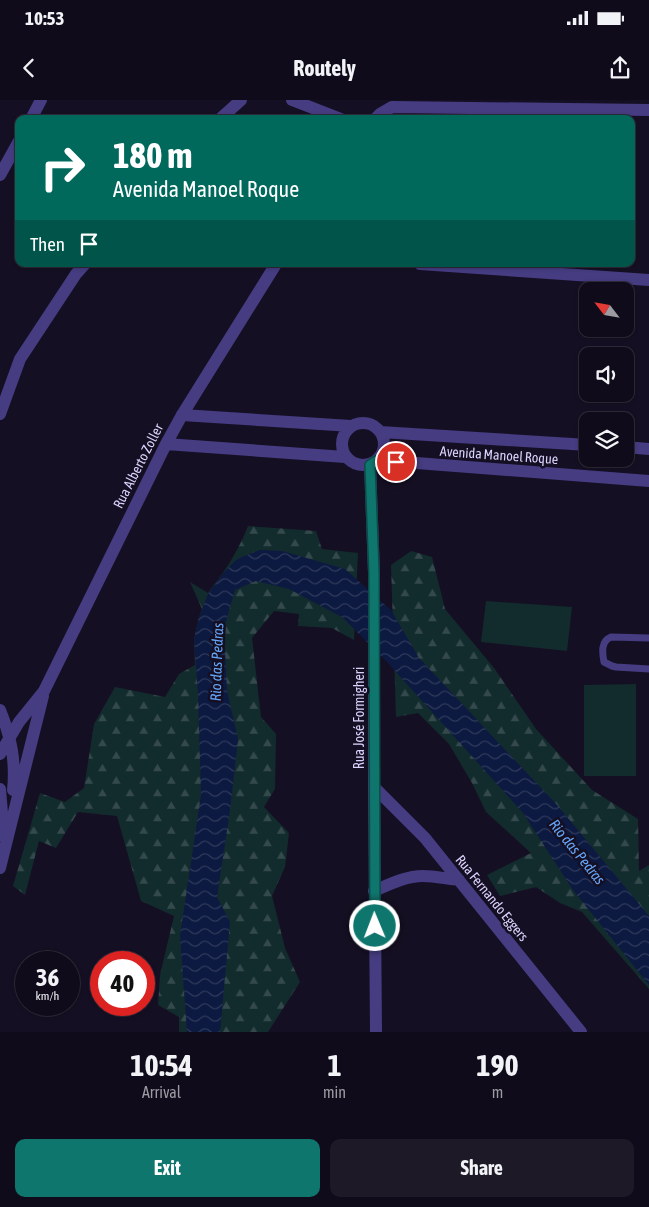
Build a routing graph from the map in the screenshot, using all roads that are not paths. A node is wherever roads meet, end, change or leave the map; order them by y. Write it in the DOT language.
graph roads {
  1 [pos="41,100"];
  2 [pos="241,100"];
  3 [pos="292,100"];
  4 [pos="649,110"];
  5 [pos="33,115"];
  6 [pos="224,115"];
  7 [pos="331,115"];
  8 [pos="379,115"];
  9 [pos="15,148"];
  10 [pos="0,175"];
  11 [pos="82,267"];
  12 [pos="274,267"];
  13 [pos="463,267"];
  14 [pos="649,280"];
  15 [pos="0,414"];
  16 [pos="182,415"];
  17 [pos="351,426"];
  18 [pos="380,432"];
  19 [pos="166,444"];
  20 [pos="579,444"];
  21 [pos="634,448"];
  22 [pos="649,449"];
  23 [pos="346,457"];
  24 [pos="374,462"];
  25 [pos="649,482"];
  26 [pos="649,638"];
  27 [pos="649,669"];
  28 [pos="44,691"];
  29 [pos="0,702"];
  30 [pos="0,710"];
  31 [pos="27,712"];
  32 [pos="9,738"];
  33 [pos="0,754"];
  34 [pos="29,754"];
  35 [pos="0,761"];
  36 [pos="14,764"];
  37 [pos="374,787"];
  38 [pos="0,789"];
  39 [pos="5,847"];
  40 [pos="0,868"];
  41 [pos="459,880"];
  42 [pos="374,891"];
  43 [pos="376,1032"];
  44 [pos="581,1032"];
  1 -- 5 [label="street"];
  2 -- 6 [label="street"];
  3 -- 7 [label="street"];
  4 -- 8 [label="street"];
  9 -- 10 [label="street"];
  11 -- 15 [label="street"];
  12 -- 16 [label="street, Rua Alberto Zoller"];
  13 -- 14 [label="street"];
  16 -- 17 [label="street"];
  16 -- 19 [label="street, Rua Alberto Zoller"];
  17 -- 18 [label="street"];
  17 -- 23 [label="street"];
  18 -- 20 [label="street, Avenida Manoel Roque"];
  18 -- 24 [label="street"];
  19 -- 23 [label="street"];
  19 -- 28 [label="street, Rua Alberto Zoller"];
  21 -- 22 [label="street"];
  23 -- 24 [label="street"];
  24 -- 25 [label="street, Avenida Manoel Roque"];
  24 -- 37 [label="street, Rua José Formigheri"];
  26 -- 27 [label="lane"];
  28 -- 31 [label="street, Rua Alberto Zoller"];
  28 -- 34 [label="street, Rua Alberto Zoller"];
  29 -- 31 [label="street"];
  30 -- 32 [label="street"];
  31 -- 32 [label="street, Rua Alberto Zoller"];
  32 -- 33 [label="street, Rua Alberto Zoller"];
  32 -- 36 [label="street"];
  34 -- 36 [label="street"];
  34 -- 39 [label="street, Rua Alberto Zoller"];
  35 -- 36 [label="street"];
  36 -- 39 [label="street"];
  37 -- 41 [label="street, Rua Fernando Eggers"];
  37 -- 42 [label="street, Rua José Formigheri"];
  38 -- 39 [label="street"];
  39 -- 40 [label="street"];
  41 -- 42 [label="street"];
  41 -- 44 [label="street, Rua Fernando Eggers"];
  42 -- 43 [label="street, Rua José Formigheri"];
}
